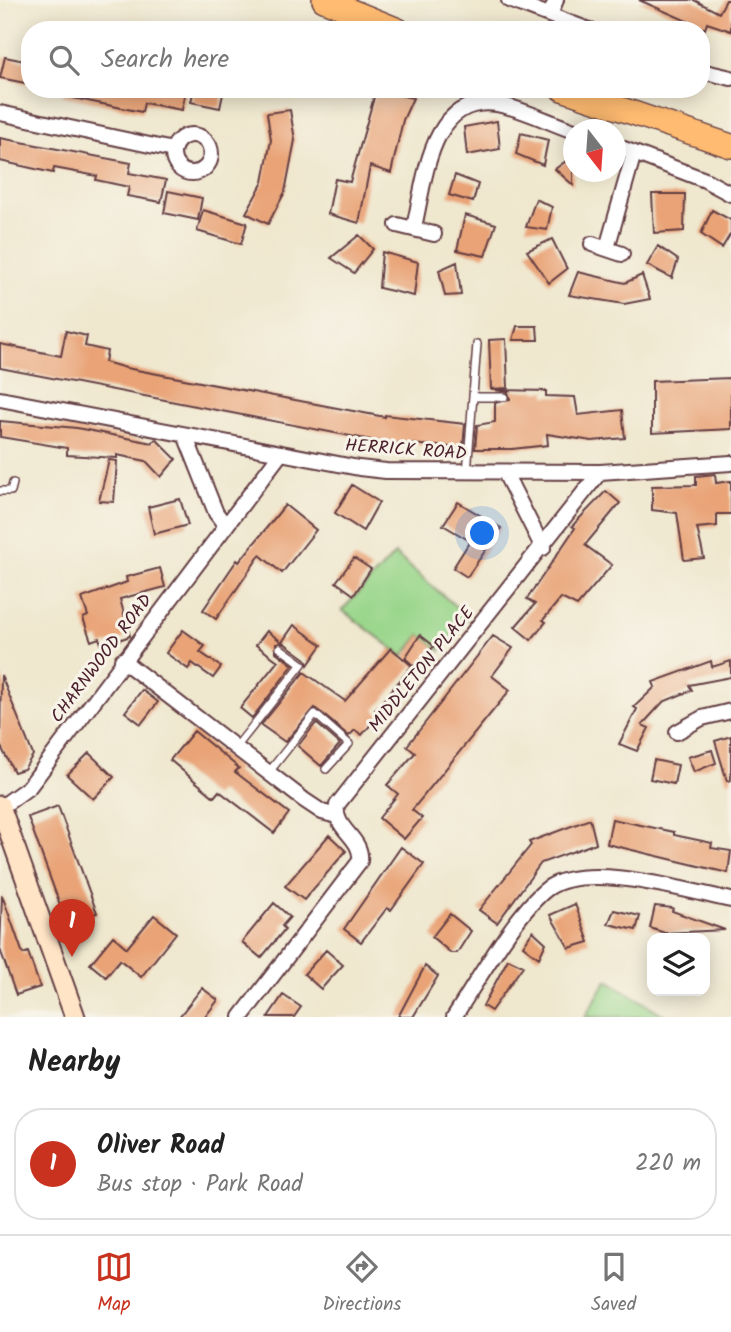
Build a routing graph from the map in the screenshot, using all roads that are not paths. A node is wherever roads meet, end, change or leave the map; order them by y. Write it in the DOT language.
graph roads {
  1 [pos="324,0"];
  2 [pos="509,0"];
  3 [pos="556,0"];
  4 [pos="550,15"];
  5 [pos="376,21"];
  6 [pos="566,21"];
  7 [pos="710,73"];
  8 [pos="731,78"];
  9 [pos="589,98"];
  10 [pos="0,113"];
  11 [pos="563,127"];
  12 [pos="731,146"];
  13 [pos="173,150"];
  14 [pos="626,150"];
  15 [pos="634,153"];
  16 [pos="731,194"];
  17 [pos="397,225"];
  18 [pos="414,227"];
  19 [pos="434,234"];
  20 [pos="593,244"];
  21 [pos="607,248"];
  22 [pos="622,254"];
  23 [pos="477,344"];
  24 [pos="474,397"];
  25 [pos="504,397"];
  26 [pos="0,400"];
  27 [pos="185,435"];
  28 [pos="281,453"];
  29 [pos="731,464"];
  30 [pos="600,472"];
  31 [pos="467,473"];
  32 [pos="505,473"];
  33 [pos="13,483"];
  34 [pos="0,491"];
  35 [pos="226,526"];
  36 [pos="543,548"];
  37 [pos="280,648"];
  38 [pos="122,660"];
  39 [pos="731,711"];
  40 [pos="677,732"];
  41 [pos="237,746"];
  42 [pos="326,769"];
  43 [pos="269,772"];
  44 [pos="0,807"];
  45 [pos="337,816"];
  46 [pos="731,900"];
  47 [pos="74,1017"];
  48 [pos="241,1017"];
  49 [pos="454,1017"];
  1 -- 5 [label="main road"];
  2 -- 4 [label="street"];
  3 -- 4 [label="street"];
  4 -- 6 [label="street"];
  7 -- 8 [label="street"];
  9 -- 12 [label="main road"];
  10 -- 13 [label="street"];
  11 -- 18 [label="street"];
  14 -- 15 [label="street"];
  15 -- 16 [label="street"];
  15 -- 21 [label="street"];
  17 -- 18 [label="street"];
  18 -- 19 [label="street"];
  20 -- 21 [label="street"];
  21 -- 22 [label="street"];
  23 -- 24 [label="lane"];
  24 -- 25 [label="lane"];
  24 -- 31 [label="lane"];
  26 -- 27 [label="street, HERRICK ROAD"];
  27 -- 28 [label="street, HERRICK ROAD"];
  27 -- 35 [label="street"];
  28 -- 31 [label="street, HERRICK ROAD"];
  28 -- 35 [label="street, CHARNWOOD ROAD"];
  29 -- 30 [label="street, HERRICK ROAD"];
  30 -- 32 [label="street, HERRICK ROAD"];
  30 -- 36 [label="street, MIDDLETON PLACE"];
  31 -- 32 [label="street, HERRICK ROAD"];
  32 -- 36 [label="street"];
  33 -- 34 [label="lane"];
  35 -- 38 [label="street, CHARNWOOD ROAD"];
  36 -- 45 [label="street, MIDDLETON PLACE"];
  37 -- 41 [label="lane"];
  38 -- 41 [label="street"];
  38 -- 44 [label="street, CHARNWOOD ROAD"];
  39 -- 40 [label="street"];
  41 -- 43 [label="street"];
  42 -- 43 [label="lane"];
  43 -- 45 [label="street"];
  44 -- 47 [label="street"];
  45 -- 48 [label="street"];
  46 -- 49 [label="street"];
}
